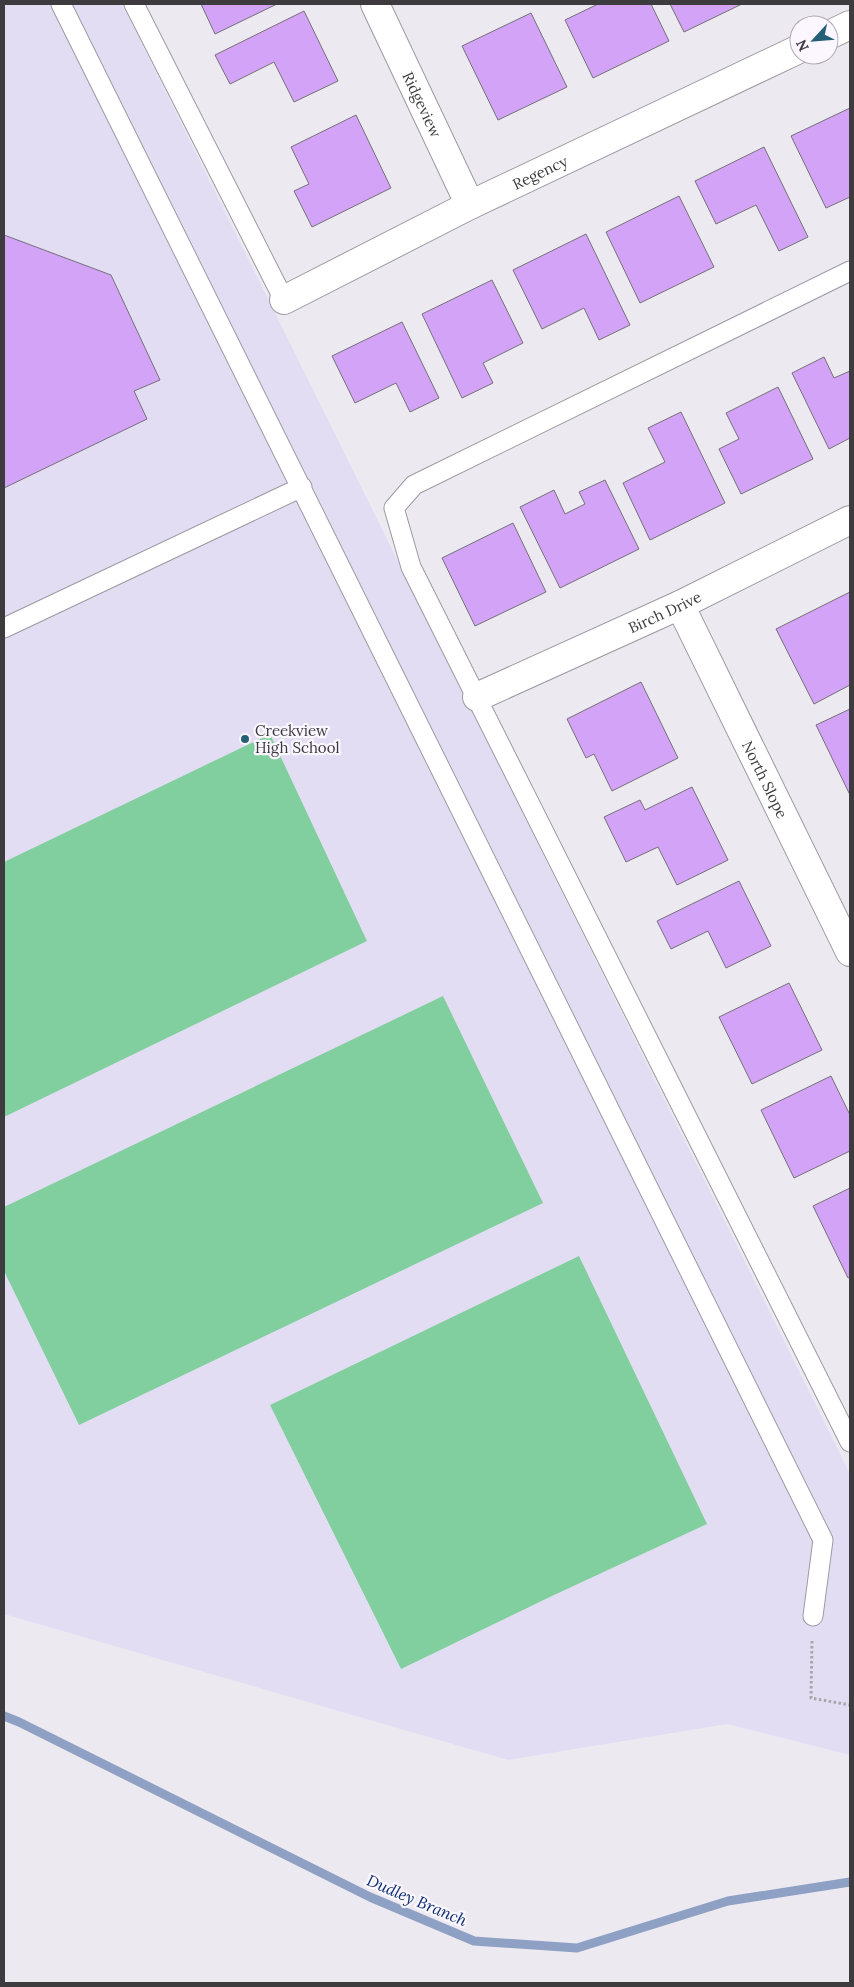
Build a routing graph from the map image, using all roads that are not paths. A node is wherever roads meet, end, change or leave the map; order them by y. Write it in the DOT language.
graph roads {
  1 [pos="61,4"];
  2 [pos="134,4"];
  3 [pos="375,4"];
  4 [pos="789,54"];
  5 [pos="470,206"];
  6 [pos="850,271"];
  7 [pos="284,300"];
  8 [pos="302,487"];
  9 [pos="850,520"];
  10 [pos="680,606"];
  11 [pos="4,628"];
  12 [pos="477,697"];
  13 [pos="850,952"];
  14 [pos="850,1442"];
  15 [pos="812,1616"];
  1 -- 8 [label="lane"];
  2 -- 7 [label="lane"];
  3 -- 5 [label="street, Ridgeview"];
  4 -- 5 [label="street, Regency"];
  5 -- 7 [label="street, Regency"];
  6 -- 12 [label="lane"];
  8 -- 11 [label="lane"];
  8 -- 15 [label="lane"];
  9 -- 10 [label="street, Birch Drive"];
  10 -- 12 [label="street, Birch Drive"];
  10 -- 13 [label="street, North Slope"];
  12 -- 14 [label="lane"];
}
